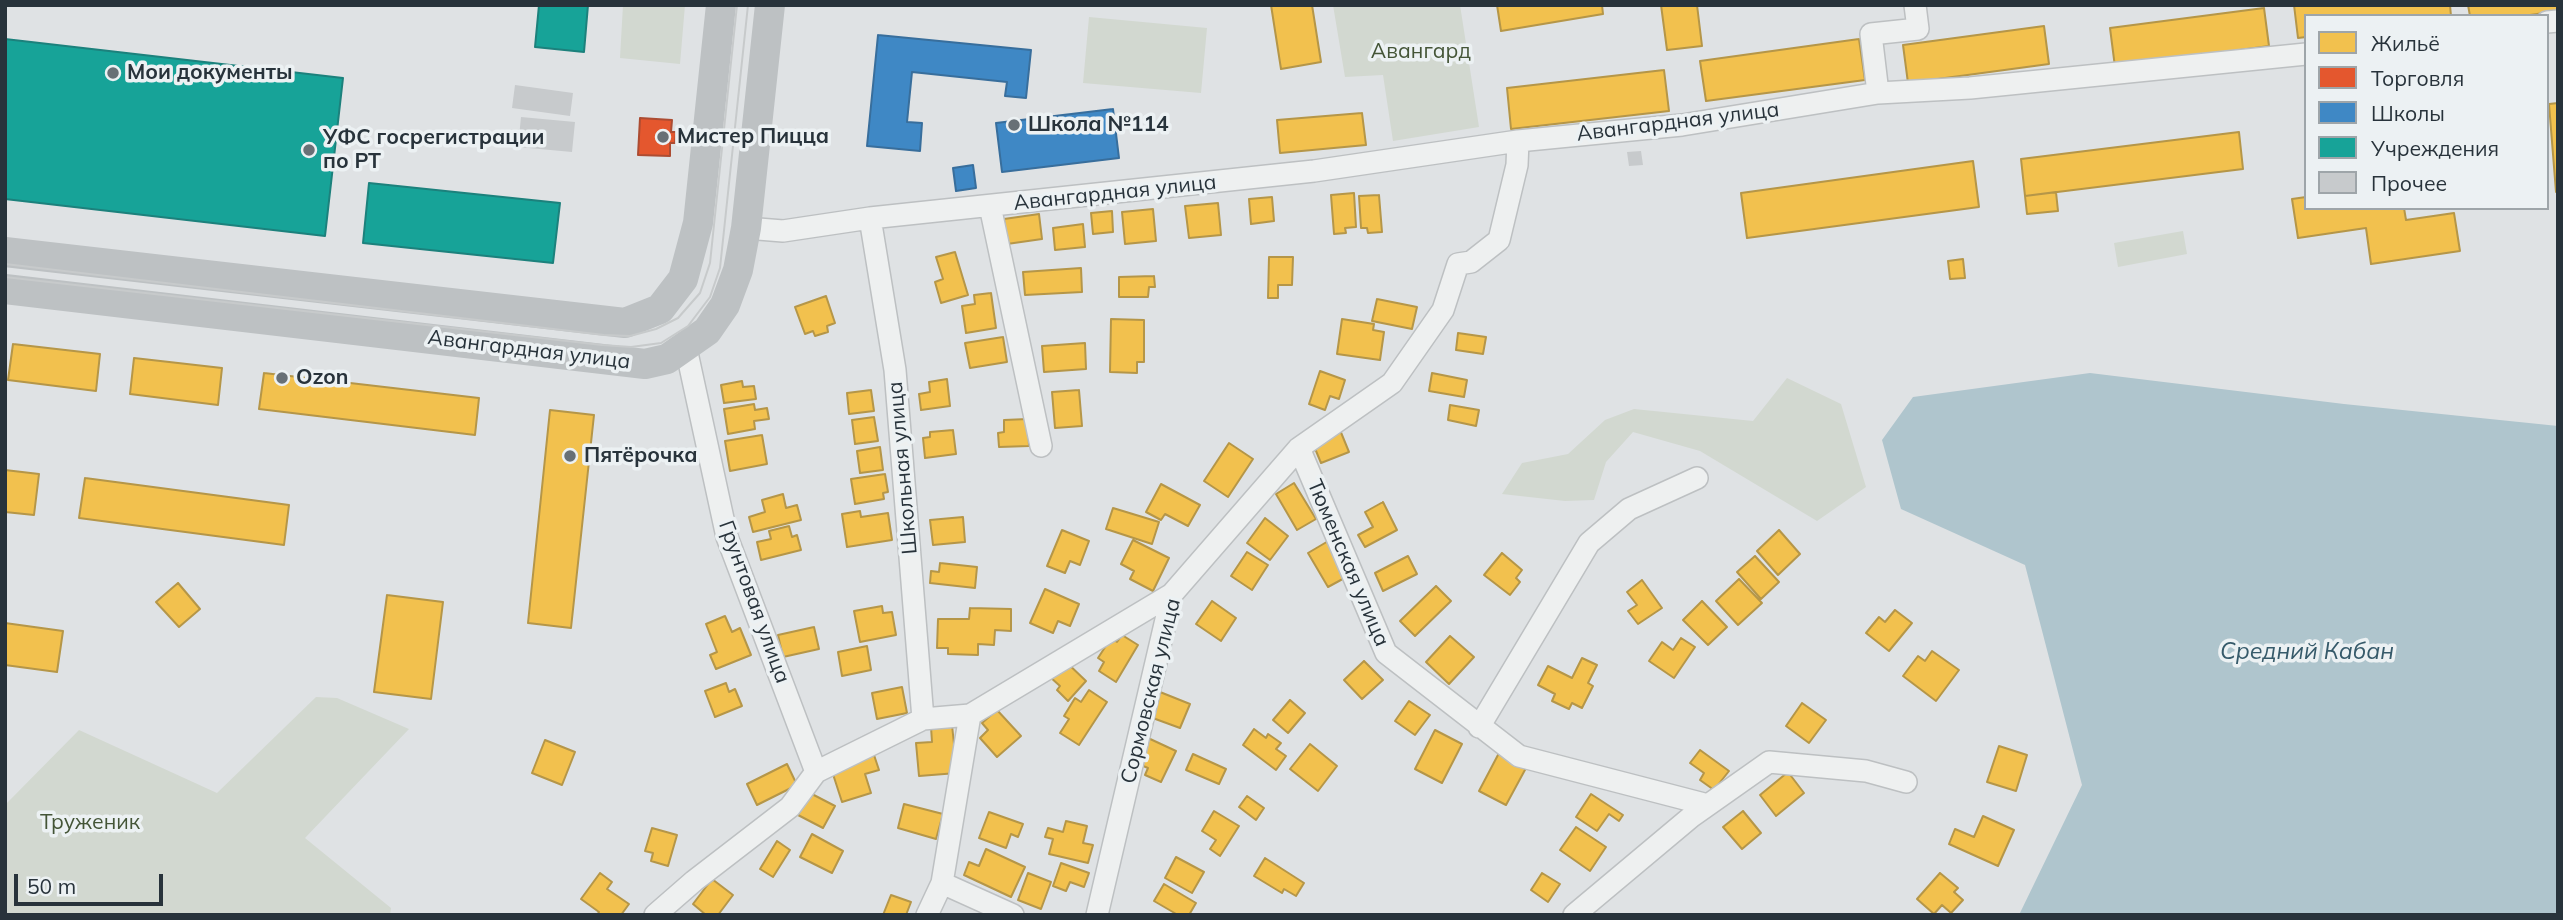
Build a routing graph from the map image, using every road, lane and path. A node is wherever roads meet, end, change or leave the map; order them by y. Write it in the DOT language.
graph roads {
  1 [pos="721,5"];
  2 [pos="770,5"];
  3 [pos="1915,5"];
  4 [pos="2304,54"];
  5 [pos="1878,93"];
  6 [pos="1518,141"];
  7 [pos="989,206"];
  8 [pos="870,218"];
  9 [pos="746,228"];
  10 [pos="5,252"];
  11 [pos="5,289"];
  12 [pos="686,348"];
  13 [pos="1041,446"];
  14 [pos="1299,448"];
  15 [pos="1697,478"];
  16 [pos="1172,594"];
  17 [pos="970,715"];
  18 [pos="923,719"];
  19 [pos="1479,727"];
  20 [pos="816,772"];
  21 [pos="1906,782"];
  22 [pos="1708,805"];
  23 [pos="942,883"];
  24 [pos="655,915"];
  25 [pos="927,915"];
  26 [pos="1013,915"];
  27 [pos="1097,915"];
  28 [pos="1574,915"];
  1 -- 10 [label="main road, Авангардная улица"];
  2 -- 9 [label="main road"];
  3 -- 5 [label="street"];
  4 -- 5 [label="street, Авангардная улица"];
  5 -- 6 [label="street, Авангардная улица"];
  6 -- 7 [label="street, Авангардная улица"];
  6 -- 14 [label="street, Сормовская улица"];
  7 -- 8 [label="street, Авангардная улица"];
  7 -- 13 [label="street"];
  8 -- 9 [label="street, Авангардная улица"];
  8 -- 18 [label="street, Школьная улица"];
  9 -- 12 [label="main road, Авангардная улица"];
  11 -- 12 [label="main road, Авангардная улица"];
  12 -- 20 [label="street, Грунтовая улица"];
  14 -- 16 [label="street, Сормовская улица"];
  14 -- 19 [label="street, Тюменская улица"];
  15 -- 19 [label="street"];
  16 -- 17 [label="street"];
  16 -- 27 [label="street, Сормовская улица"];
  17 -- 18 [label="street"];
  17 -- 23 [label="street"];
  18 -- 20 [label="street"];
  19 -- 22 [label="street, Тюменская улица"];
  20 -- 24 [label="street"];
  21 -- 22 [label="street"];
  22 -- 28 [label="street"];
  23 -- 25 [label="street"];
  23 -- 26 [label="street"];
}
